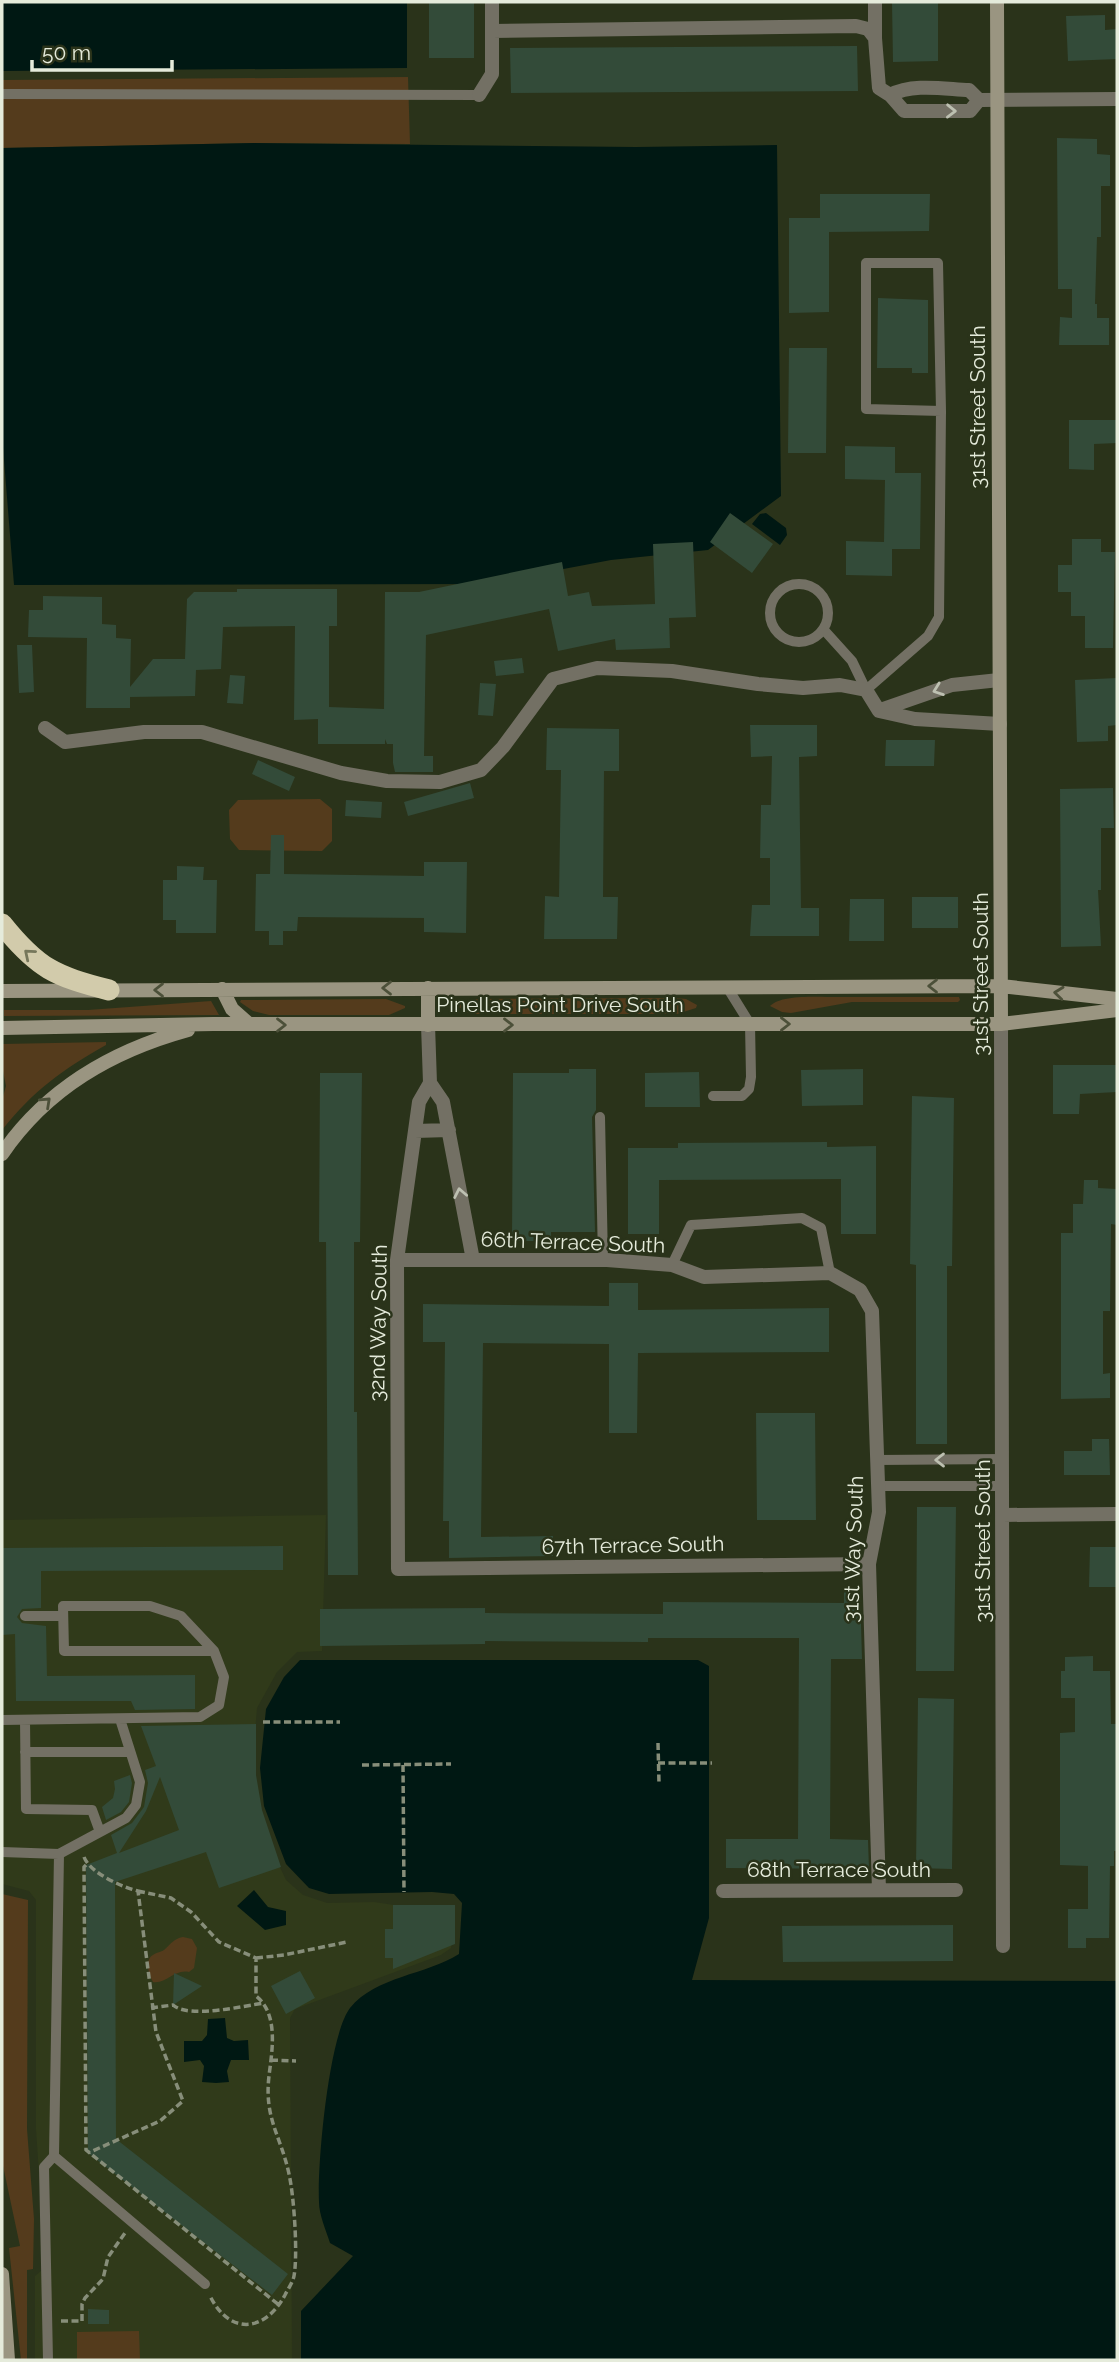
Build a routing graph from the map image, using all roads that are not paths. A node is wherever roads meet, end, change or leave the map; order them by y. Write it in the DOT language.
graph roads {
  1 [pos="492,2"];
  2 [pos="875,2"];
  3 [pos="997,2"];
  4 [pos="492,31"];
  5 [pos="875,38"];
  6 [pos="2,94"];
  7 [pos="479,94"];
  8 [pos="890,96"];
  9 [pos="1117,99"];
  10 [pos="979,100"];
  11 [pos="997,100"];
  12 [pos="941,411"];
  13 [pos="824,630"];
  14 [pos="999,680"];
  15 [pos="866,690"];
  16 [pos="879,711"];
  17 [pos="1000,724"];
  18 [pos="46,728"];
  19 [pos="2,924"];
  20 [pos="727,986"];
  21 [pos="1001,986"];
  22 [pos="428,988"];
  23 [pos="222,989"];
  24 [pos="2,990"];
  25 [pos="109,990"];
  26 [pos="1117,999"];
  27 [pos="1117,1010"];
  28 [pos="213,1024"];
  29 [pos="249,1024"];
  30 [pos="750,1024"];
  31 [pos="1002,1024"];
  32 [pos="428,1025"];
  33 [pos="2,1028"];
  34 [pos="430,1083"];
  35 [pos="713,1096"];
  36 [pos="600,1117"];
  37 [pos="449,1130"];
  38 [pos="415,1131"];
  39 [pos="2,1154"];
  40 [pos="397,1259"];
  41 [pos="473,1260"];
  42 [pos="603,1261"];
  43 [pos="672,1265"];
  44 [pos="830,1273"];
  45 [pos="877,1460"];
  46 [pos="1003,1460"];
  47 [pos="878,1486"];
  48 [pos="1003,1486"];
  49 [pos="1117,1514"];
  50 [pos="1003,1515"];
  51 [pos="869,1564"];
  52 [pos="398,1569"];
  53 [pos="25,1616"];
  54 [pos="63,1616"];
  55 [pos="214,1651"];
  56 [pos="120,1719"];
  57 [pos="2,1720"];
  58 [pos="25,1720"];
  59 [pos="26,1752"];
  60 [pos="130,1752"];
  61 [pos="100,1832"];
  62 [pos="2,1852"];
  63 [pos="59,1854"];
  64 [pos="879,1890"];
  65 [pos="956,1890"];
  66 [pos="723,1891"];
  67 [pos="1003,1946"];
  68 [pos="54,2157"];
  69 [pos="2,2274"];
  70 [pos="205,2284"];
  71 [pos="8,2360"];
  72 [pos="48,2360"];
  1 -- 4 [label="street"];
  2 -- 5 [label="street"];
  3 -- 11 [label="street, 31st Street South"];
  4 -- 5 [label="street"];
  4 -- 7 [label="street"];
  5 -- 8 [label="street"];
  6 -- 7 [label="lane"];
  8 -- 10 [label="street"];
  8 -- 10 [label="street, one-way"];
  9 -- 11 [label="street"];
  10 -- 11 [label="street"];
  11 -- 14 [label="street, 31st Street South"];
  12 -- 12 [label="lane"];
  12 -- 15 [label="lane"];
  13 -- 13 [label="lane"];
  13 -- 15 [label="lane"];
  14 -- 16 [label="street, one-way"];
  14 -- 17 [label="street, 31st Street South"];
  15 -- 16 [label="street"];
  15 -- 18 [label="street"];
  16 -- 17 [label="street"];
  17 -- 21 [label="street, 31st Street South"];
  25 -- 19 [label="highway, one-way"];
  21 -- 20 [label="street, Pinellas Point Drive South, one-way"];
  20 -- 22 [label="street, Pinellas Point Drive South"];
  20 -- 30 [label="lane"];
  26 -- 21 [label="street, Pinellas Point Drive South, one-way"];
  21 -- 31 [label="street, 31st Street South"];
  22 -- 23 [label="street, Pinellas Point Drive South, one-way"];
  22 -- 32 [label="street"];
  23 -- 25 [label="street, Pinellas Point Drive South, one-way"];
  23 -- 29 [label="street"];
  24 -- 25 [label="street, Pinellas Point Drive South"];
  27 -- 31 [label="street, Pinellas Point Drive South"];
  28 -- 29 [label="street, Pinellas Point Drive South"];
  28 -- 33 [label="street, Pinellas Point Drive South"];
  39 -- 28 [label="street, one-way"];
  29 -- 32 [label="street, Pinellas Point Drive South, one-way"];
  30 -- 31 [label="street, Pinellas Point Drive South, one-way"];
  32 -- 30 [label="street, Pinellas Point Drive South, one-way"];
  30 -- 35 [label="lane"];
  31 -- 46 [label="street, 31st Street South"];
  32 -- 34 [label="street, 32nd Way South"];
  34 -- 37 [label="street, 32nd Way South"];
  34 -- 38 [label="street, 32nd Way South"];
  36 -- 42 [label="lane"];
  37 -- 38 [label="street"];
  41 -- 37 [label="street, 32nd Way South, one-way"];
  38 -- 40 [label="street, 32nd Way South"];
  40 -- 41 [label="street, 66th Terrace South"];
  40 -- 52 [label="street, 32nd Way South"];
  41 -- 42 [label="street, 66th Terrace South"];
  42 -- 43 [label="street, 66th Terrace South"];
  43 -- 44 [label="street, 66th Terrace South"];
  43 -- 44 [label="lane"];
  44 -- 45 [label="street, 31st Way South"];
  46 -- 45 [label="lane, one-way"];
  45 -- 47 [label="street, 31st Way South"];
  46 -- 48 [label="street, 31st Street South"];
  47 -- 48 [label="lane"];
  47 -- 51 [label="street, 31st Way South"];
  48 -- 50 [label="street, 31st Street South"];
  49 -- 50 [label="street"];
  50 -- 67 [label="street, 31st Street South"];
  51 -- 52 [label="street, 67th Terrace South"];
  51 -- 64 [label="street, 31st Way South"];
  53 -- 54 [label="lane"];
  54 -- 55 [label="lane"];
  54 -- 55 [label="lane"];
  55 -- 56 [label="lane"];
  56 -- 58 [label="lane"];
  56 -- 60 [label="lane"];
  57 -- 58 [label="lane"];
  58 -- 59 [label="lane"];
  59 -- 60 [label="lane"];
  59 -- 61 [label="lane"];
  60 -- 61 [label="lane"];
  61 -- 63 [label="lane"];
  62 -- 63 [label="lane"];
  63 -- 68 [label="lane"];
  64 -- 65 [label="street, 68th Terrace South"];
  64 -- 66 [label="street, 68th Terrace South"];
  68 -- 70 [label="lane"];
  68 -- 72 [label="lane"];
  69 -- 71 [label="street"];
}
